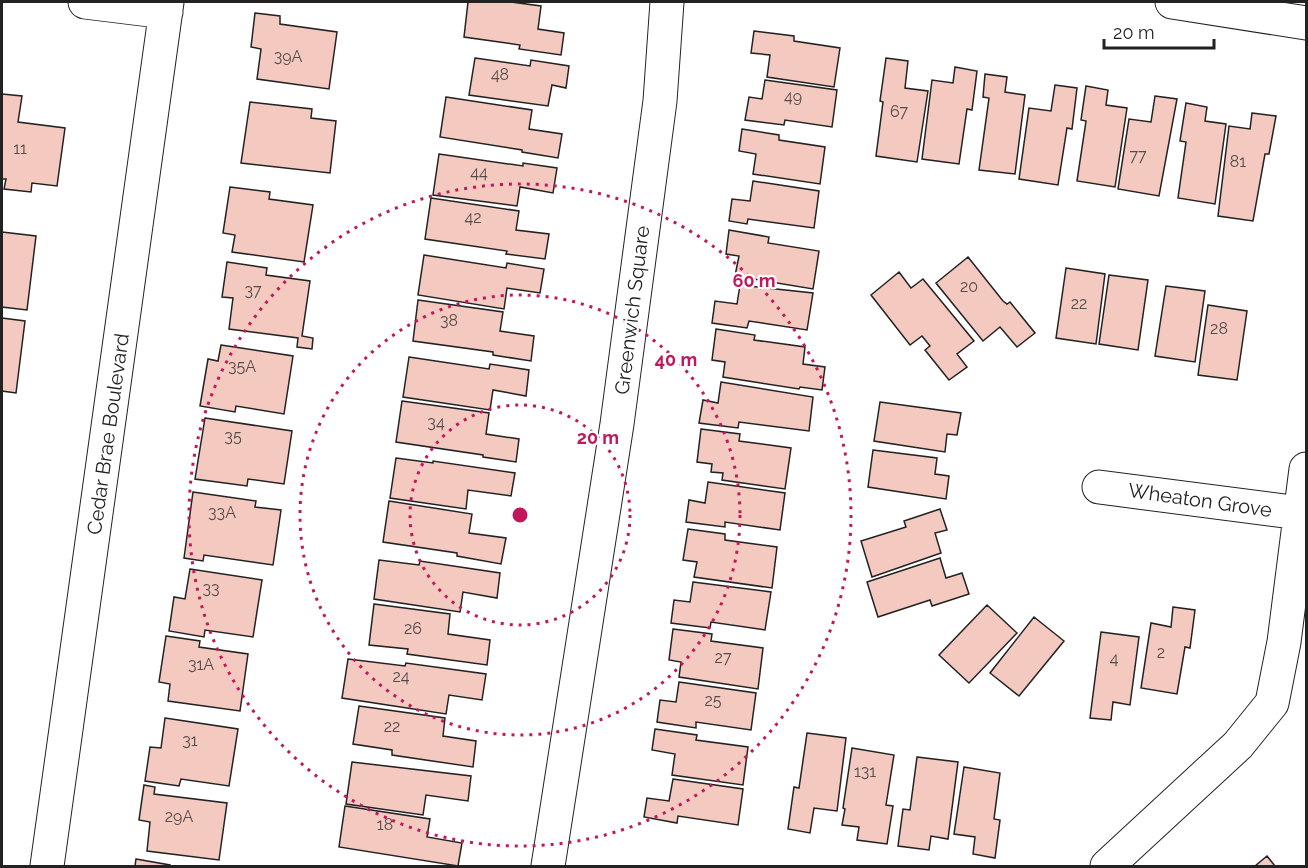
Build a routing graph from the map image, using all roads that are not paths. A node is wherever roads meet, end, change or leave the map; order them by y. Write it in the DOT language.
graph roads {
  1 [pos="85,2"];
  2 [pos="667,2"];
  3 [pos="1172,2"];
  4 [pos="166,7"];
  5 [pos="1306,23"];
  6 [pos="1306,469"];
  7 [pos="1099,486"];
  8 [pos="1300,513"];
  9 [pos="47,867"];
  10 [pos="548,867"];
  11 [pos="1107,867"];
  1 -- 4 [label="street"];
  2 -- 10 [label="street, Greenwich Square"];
  3 -- 5 [label="street"];
  4 -- 9 [label="street, Cedar Brae Boulevard"];
  6 -- 8 [label="street"];
  7 -- 8 [label="street, Wheaton Grove"];
  8 -- 11 [label="street"];
}
